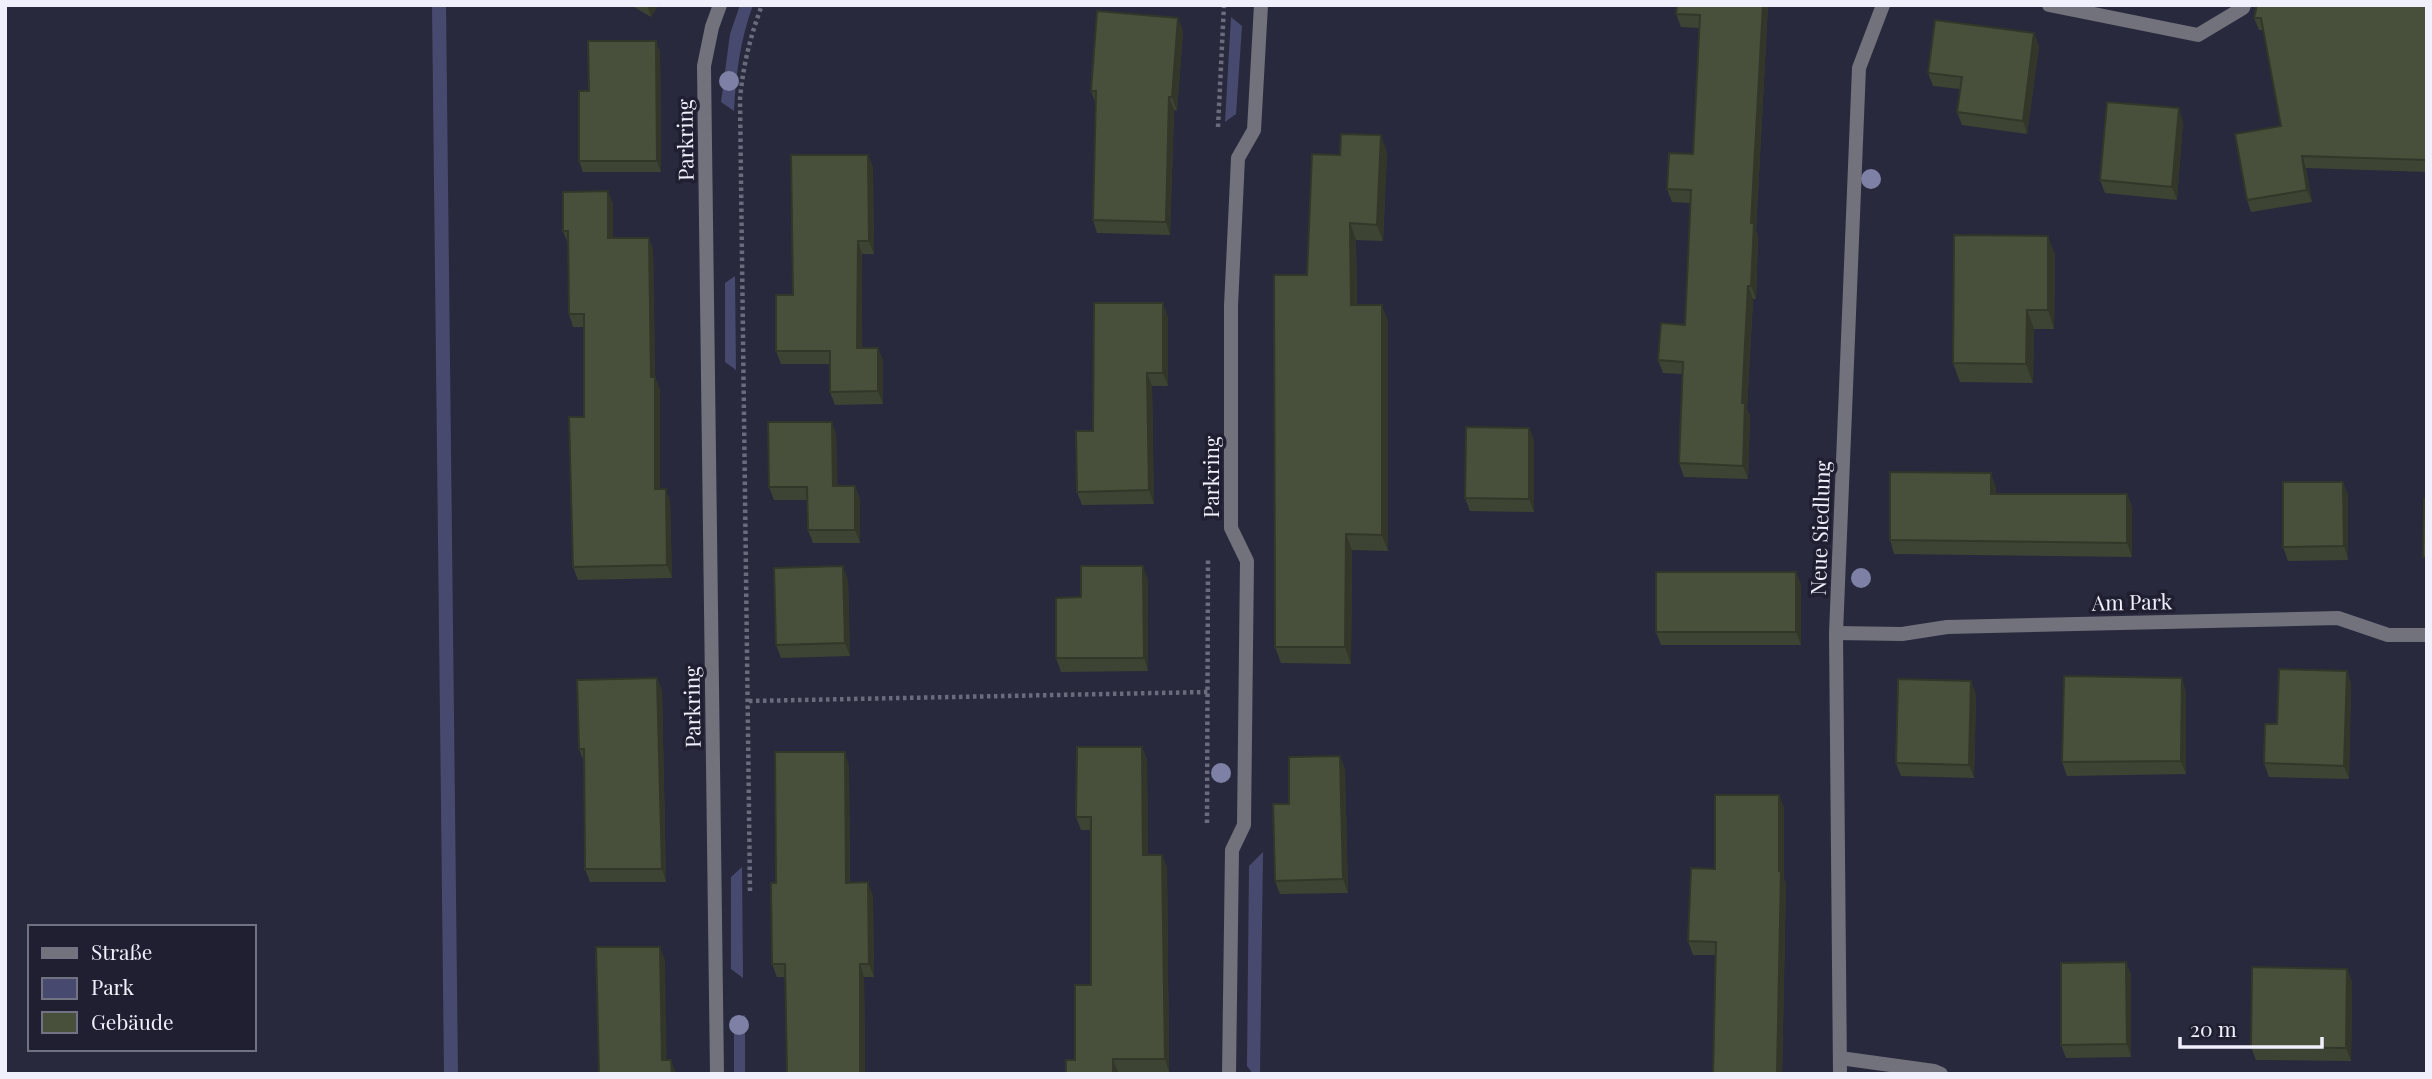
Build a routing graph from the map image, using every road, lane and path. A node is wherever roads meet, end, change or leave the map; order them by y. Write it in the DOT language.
graph roads {
  1 [pos="720,5"];
  2 [pos="762,5"];
  3 [pos="1261,5"];
  4 [pos="1883,5"];
  5 [pos="2049,5"];
  6 [pos="2244,5"];
  7 [pos="1836,633"];
  8 [pos="2427,635"];
  9 [pos="1208,692"];
  10 [pos="749,701"];
  11 [pos="750,894"];
  12 [pos="1840,1058"];
  13 [pos="717,1074"];
  14 [pos="1229,1074"];
  15 [pos="1839,1074"];
  16 [pos="1941,1074"];
  1 -- 13 [label="street, Parkring"];
  2 -- 10 [label="path"];
  3 -- 14 [label="street, Parkring"];
  4 -- 7 [label="street, Neue Siedlung"];
  5 -- 6 [label="street"];
  7 -- 8 [label="street, Am Park"];
  7 -- 12 [label="street, Neue Siedlung"];
  9 -- 10 [label="path"];
  10 -- 11 [label="path"];
  12 -- 15 [label="street, Neue Siedlung"];
  12 -- 16 [label="street"];
}
